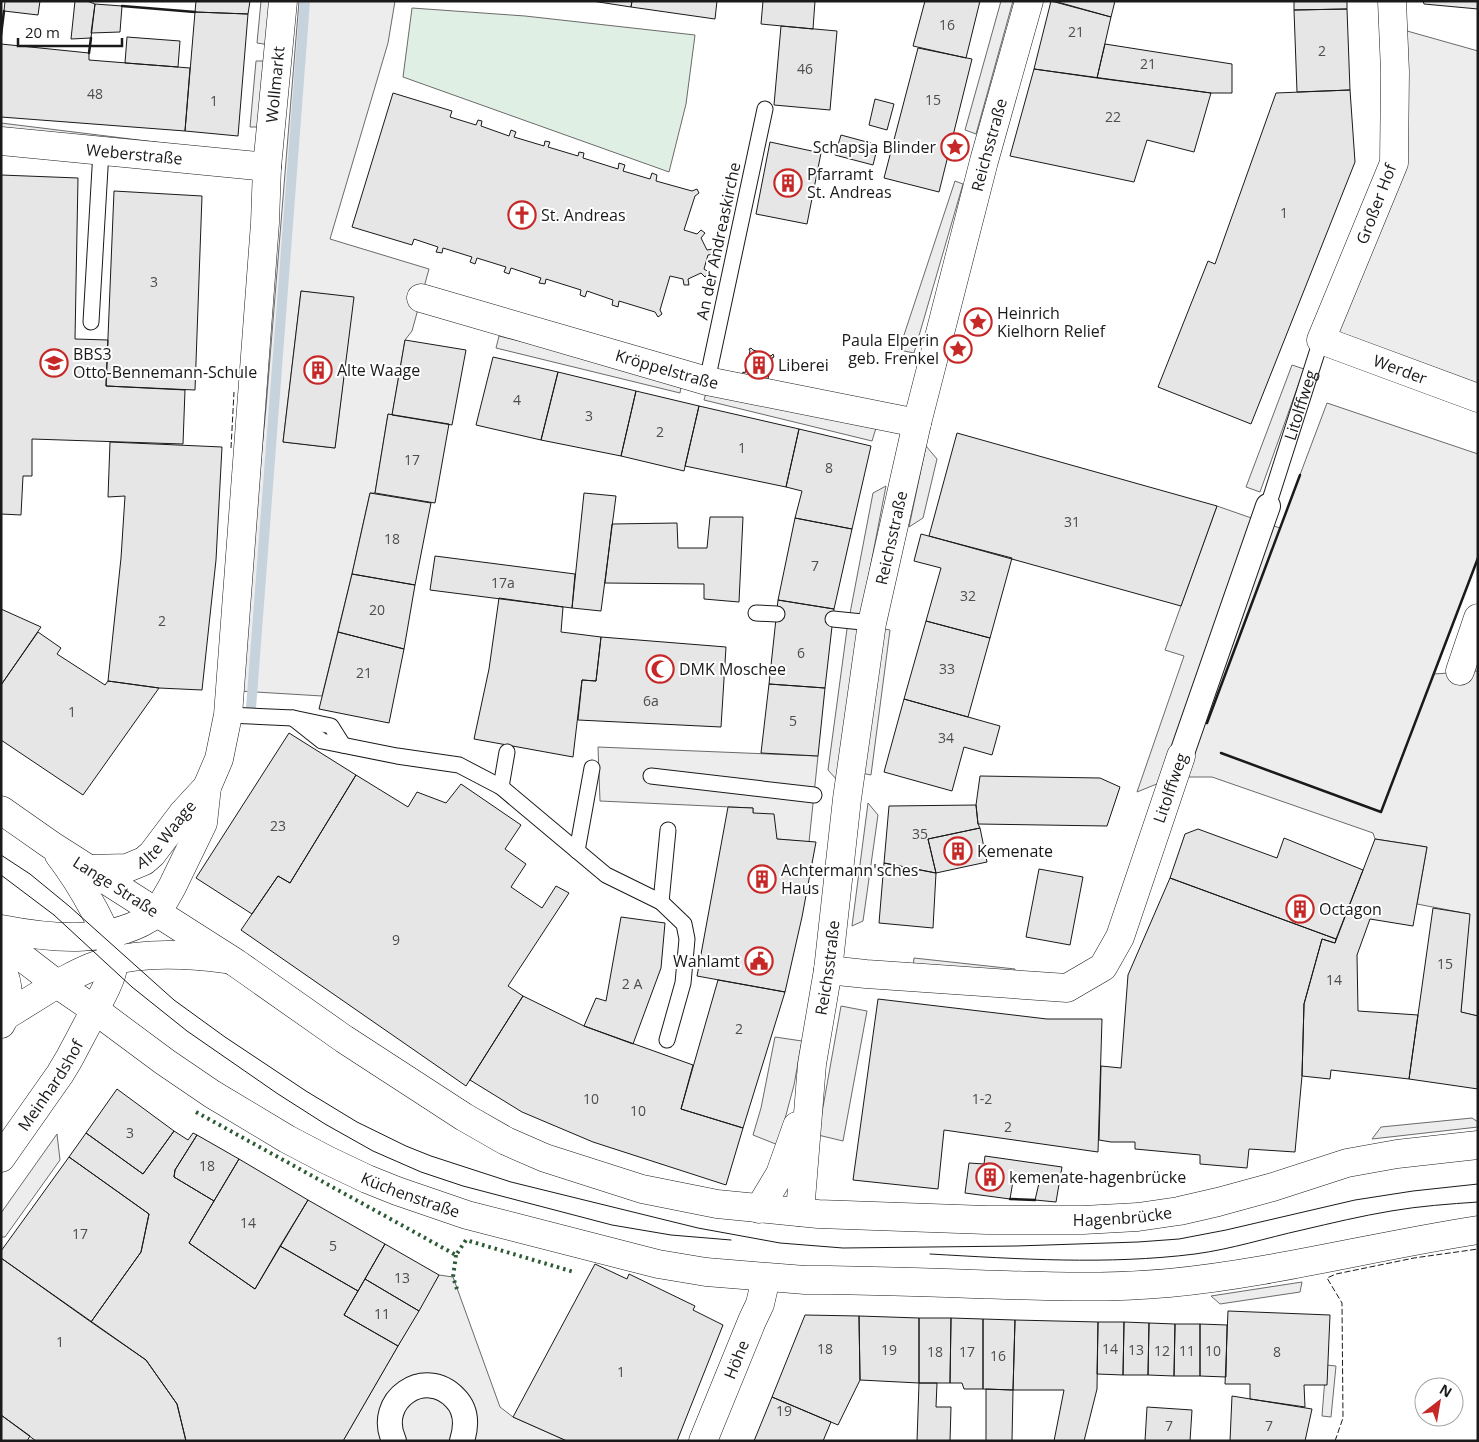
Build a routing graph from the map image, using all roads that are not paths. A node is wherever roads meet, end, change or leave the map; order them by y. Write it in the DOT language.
graph roads {
  1 [pos="283,1"];
  2 [pos="1029,1"];
  3 [pos="1392,1"];
  4 [pos="765,110"];
  5 [pos="1,141"];
  6 [pos="101,151"];
  7 [pos="267,167"];
  8 [pos="421,298"];
  9 [pos="91,322"];
  10 [pos="1322,340"];
  11 [pos="707,381"];
  12 [pos="1478,398"];
  13 [pos="917,423"];
  14 [pos="1268,506"];
  15 [pos="756,613"];
  16 [pos="776,614"];
  17 [pos="1478,618"];
  18 [pos="833,620"];
  19 [pos="872,623"];
  20 [pos="1460,672"];
  21 [pos="228,715"];
  22 [pos="507,752"];
  23 [pos="1181,756"];
  24 [pos="592,768"];
  25 [pos="651,776"];
  26 [pos="207,787"];
  27 [pos="500,787"];
  28 [pos="814,795"];
  29 [pos="1,810"];
  30 [pos="668,830"];
  31 [pos="51,845"];
  32 [pos="577,851"];
  33 [pos="89,869"];
  34 [pos="661,902"];
  35 [pos="157,913"];
  36 [pos="1,929"];
  37 [pos="1,941"];
  38 [pos="110,948"];
  39 [pos="230,960"];
  40 [pos="1,966"];
  41 [pos="828,970"];
  42 [pos="57,984"];
  43 [pos="95,1010"];
  44 [pos="4,1020"];
  45 [pos="667,1040"];
  46 [pos="810,1084"];
  47 [pos="1478,1145"];
  48 [pos="1,1158"];
  49 [pos="759,1209"];
  50 [pos="800,1212"];
  51 [pos="1478,1230"];
  52 [pos="766,1278"];
  53 [pos="388,1438"];
  54 [pos="462,1441"];
  55 [pos="703,1441"];
  1 -- 7 [label="street, Wollmarkt"];
  2 -- 13 [label="street, Reichsstraße"];
  3 -- 10 [label="street, Großer Hof"];
  4 -- 11 [label="lane, An der Andreaskirche"];
  5 -- 6 [label="street, Weberstraße"];
  6 -- 7 [label="street, Weberstraße"];
  6 -- 9 [label="lane"];
  7 -- 21 [label="street, Alte Waage"];
  8 -- 11 [label="street, Kröppelstraße"];
  10 -- 12 [label="street, Werder"];
  10 -- 14 [label="lane, Litolffweg"];
  11 -- 13 [label="street, Kröppelstraße"];
  13 -- 19 [label="street, Reichsstraße"];
  14 -- 23 [label="street, Litolffweg"];
  15 -- 16 [label="lane"];
  17 -- 20 [label="street"];
  18 -- 19 [label="lane"];
  19 -- 41 [label="street, Reichsstraße"];
  21 -- 26 [label="street, Alte Waage"];
  21 -- 27 [label="lane"];
  22 -- 27 [label="lane"];
  23 -- 41 [label="street, Litolffweg"];
  24 -- 32 [label="lane"];
  25 -- 28 [label="lane"];
  26 -- 33 [label="street, Alte Waage"];
  26 -- 35 [label="street, Alte Waage"];
  27 -- 32 [label="lane"];
  29 -- 31 [label="street, Lange Straße"];
  30 -- 34 [label="lane"];
  31 -- 33 [label="street, Lange Straße"];
  31 -- 38 [label="street, Lange Straße"];
  32 -- 34 [label="lane"];
  33 -- 35 [label="street, Lange Straße"];
  34 -- 45 [label="lane"];
  35 -- 38 [label="street, Lange Straße"];
  35 -- 39 [label="street"];
  36 -- 38 [label="street, Lange Straße"];
  37 -- 42 [label="street"];
  38 -- 39 [label="street"];
  38 -- 42 [label="street"];
  38 -- 43 [label="street"];
  39 -- 49 [label="street"];
  40 -- 44 [label="street"];
  41 -- 46 [label="street, Reichsstraße"];
  42 -- 43 [label="street"];
  42 -- 44 [label="street"];
  43 -- 48 [label="street, Meinhardshof"];
  43 -- 52 [label="street, Küchenstraße"];
  46 -- 49 [label="street, Reichsstraße"];
  46 -- 50 [label="street, Reichsstraße"];
  47 -- 50 [label="street, Hagenbrücke"];
  49 -- 50 [label="street, Hagenbrücke"];
  51 -- 52 [label="street"];
  52 -- 55 [label="street, Höhe"];
  53 -- 54 [label="street"];
}
